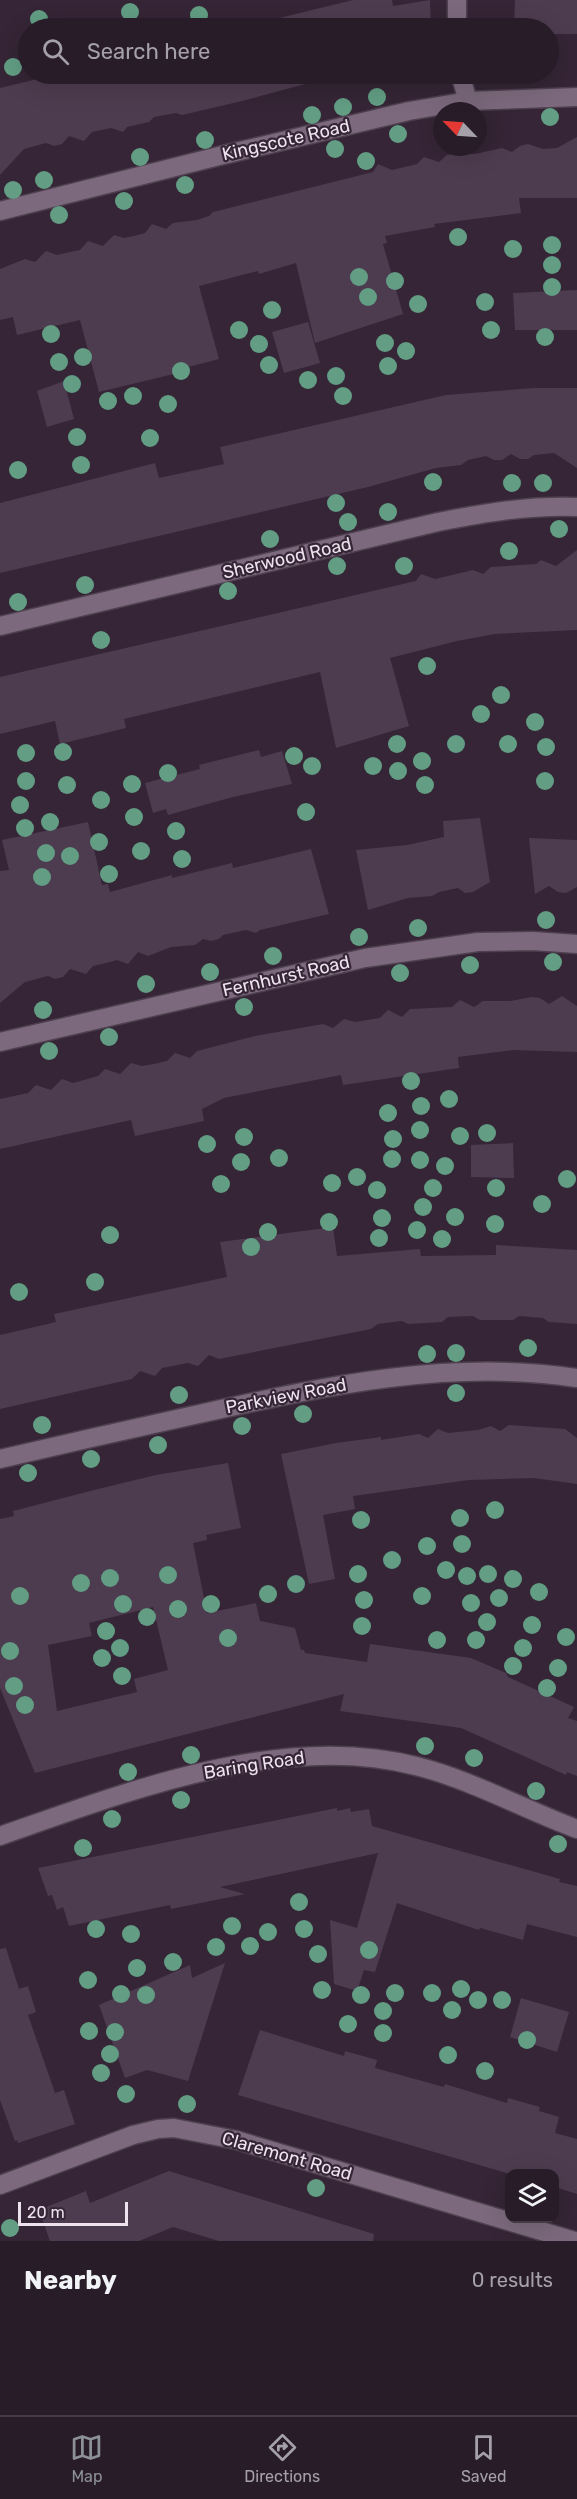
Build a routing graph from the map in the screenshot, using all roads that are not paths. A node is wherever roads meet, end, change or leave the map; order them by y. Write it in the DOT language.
graph roads {
  1 [pos="457,0"];
  2 [pos="457,18"];
  3 [pos="463,84"];
  4 [pos="577,97"];
  5 [pos="468,100"];
  6 [pos="0,211"];
  7 [pos="577,507"];
  8 [pos="0,626"];
  9 [pos="577,944"];
  10 [pos="0,1042"];
  11 [pos="577,1378"];
  12 [pos="0,1459"];
  13 [pos="577,1829"];
  14 [pos="0,1836"];
  15 [pos="0,2185"];
  16 [pos="575,2241"];
  1 -- 2 [label="street"];
  3 -- 5 [label="street"];
  4 -- 5 [label="street, Kingscote Road"];
  5 -- 6 [label="street, Kingscote Road"];
  7 -- 8 [label="street, Sherwood Road"];
  9 -- 10 [label="street, Fernhurst Road"];
  11 -- 12 [label="street, Parkview Road"];
  13 -- 14 [label="street, Baring Road"];
  15 -- 16 [label="street, Claremont Road"];
}
